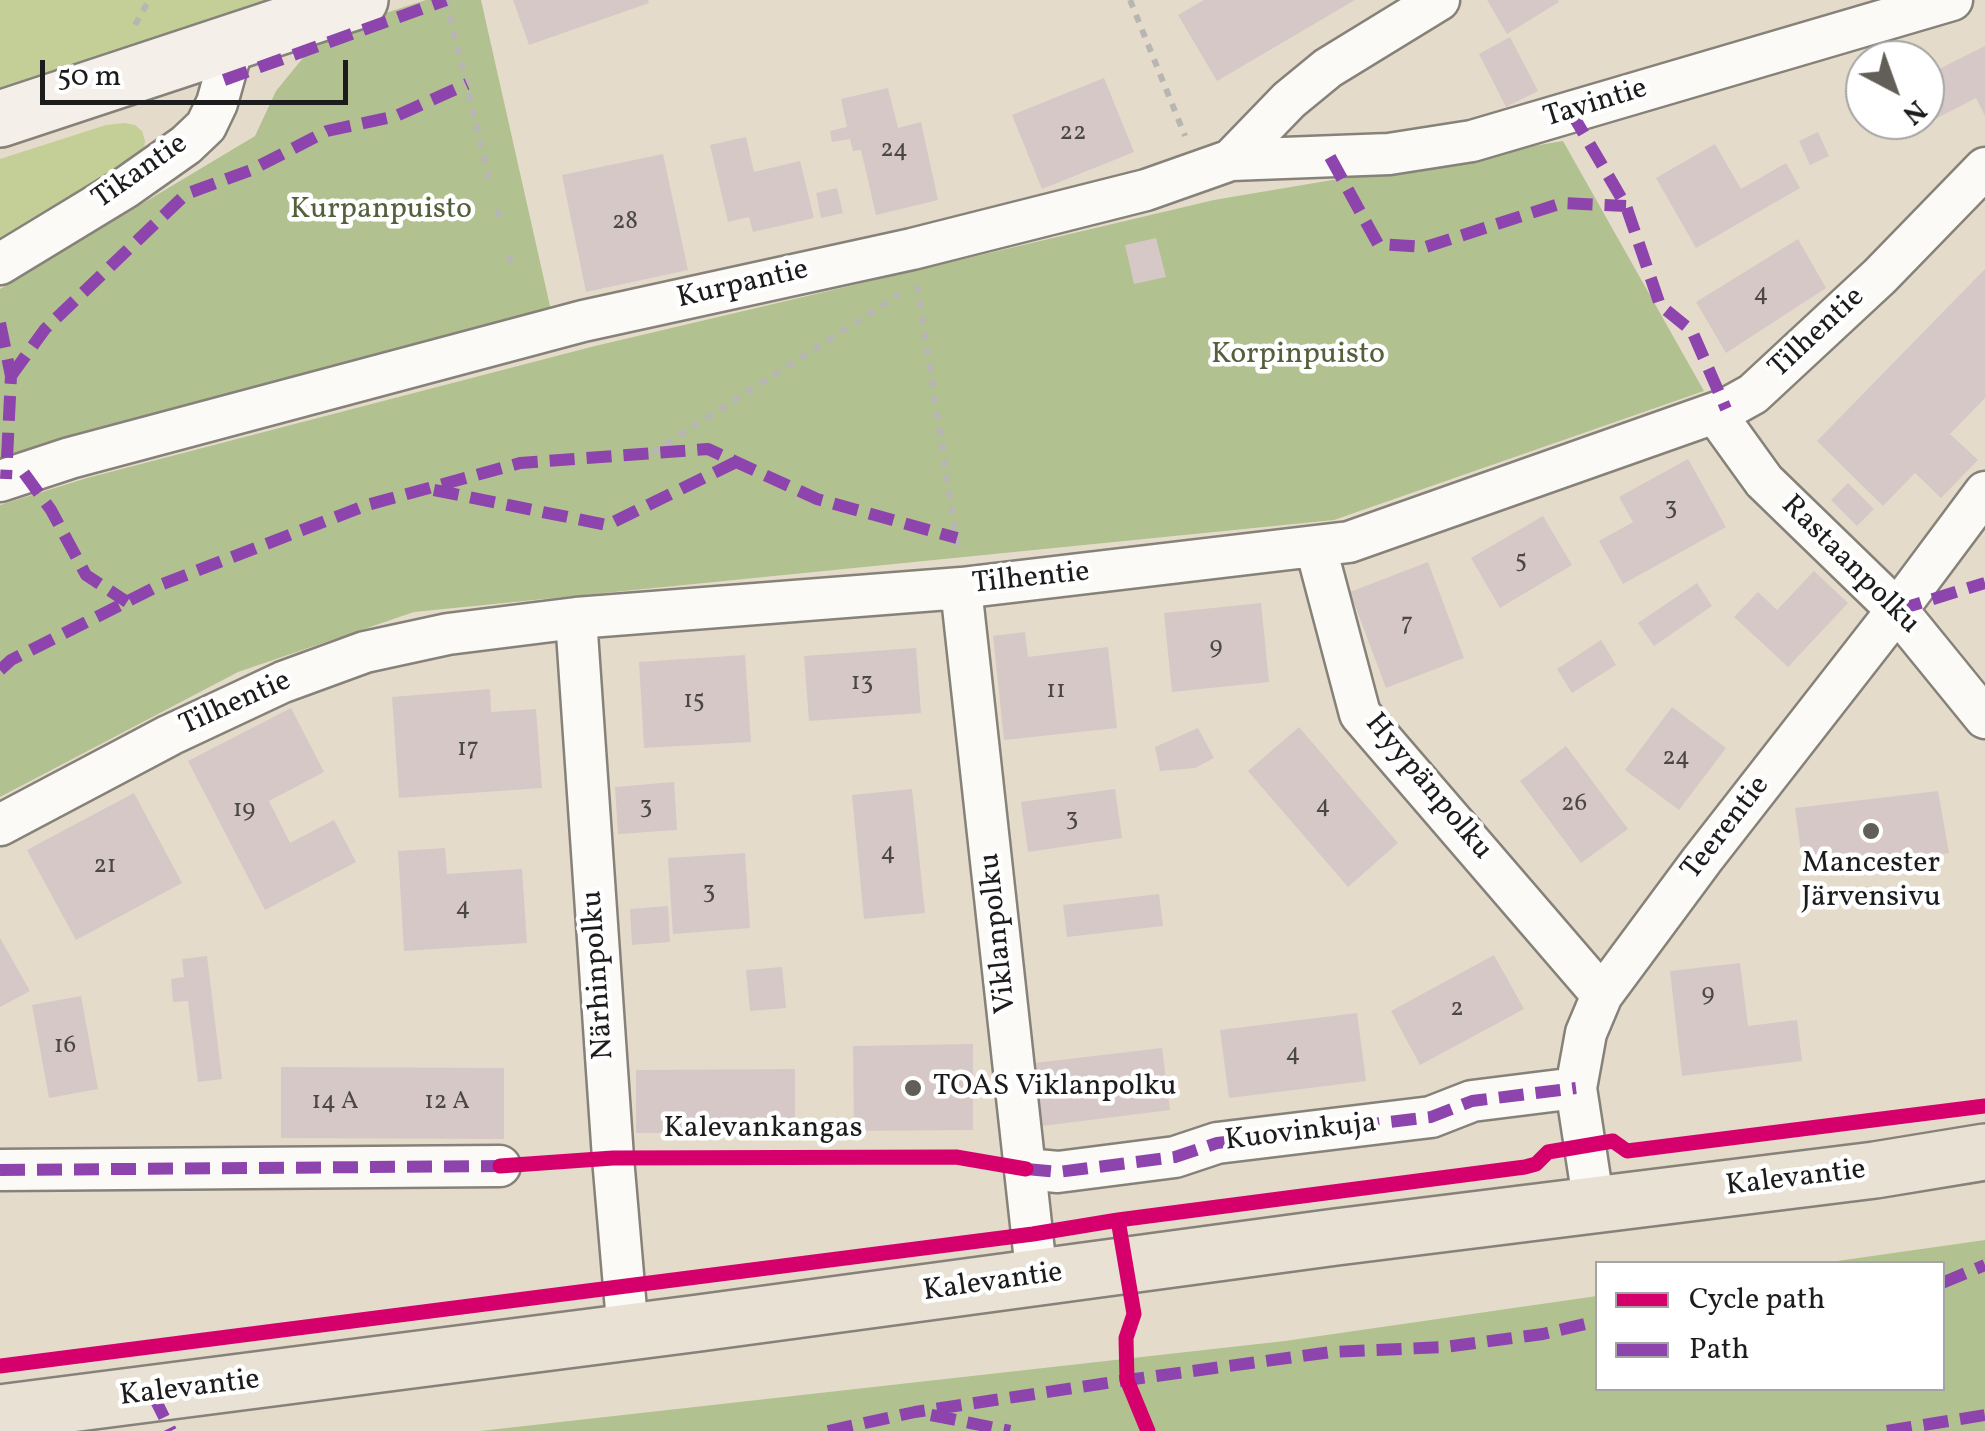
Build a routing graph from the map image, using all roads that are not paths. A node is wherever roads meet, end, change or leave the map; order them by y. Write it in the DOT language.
graph roads {
  1 [pos="360,0"];
  2 [pos="1439,0"];
  3 [pos="1952,0"];
  4 [pos="234,42"];
  5 [pos="0,119"];
  6 [pos="1232,160"];
  7 [pos="1985,168"];
  8 [pos="0,264"];
  9 [pos="1715,413"];
  10 [pos="0,480"];
  11 [pos="1985,492"];
  12 [pos="1316,548"];
  13 [pos="962,588"];
  14 [pos="1897,610"];
  15 [pos="576,618"];
  16 [pos="1985,718"];
  17 [pos="0,825"];
  18 [pos="1602,995"];
  19 [pos="1576,1088"];
  20 [pos="1985,1152"];
  21 [pos="500,1166"];
  22 [pos="1026,1169"];
  23 [pos="0,1170"];
  24 [pos="1594,1205"];
  25 [pos="1037,1279"];
  26 [pos="628,1333"];
  27 [pos="0,1413"];
  1 -- 4 [label="street"];
  2 -- 6 [label="street, Kurpantie"];
  3 -- 6 [label="street, Tavintie"];
  4 -- 5 [label="street"];
  4 -- 8 [label="street, Tikantie"];
  6 -- 10 [label="street, Kurpantie"];
  7 -- 9 [label="street, Tilhentie"];
  9 -- 12 [label="street, Tilhentie"];
  9 -- 14 [label="street, Rastaanpolku"];
  11 -- 14 [label="street, Teerentie"];
  12 -- 13 [label="street, Tilhentie"];
  12 -- 18 [label="street, Hyypänpolku"];
  13 -- 15 [label="street, Tilhentie"];
  13 -- 22 [label="street, Viklanpolku"];
  14 -- 16 [label="street, Rastaanpolku"];
  14 -- 18 [label="street, Teerentie"];
  15 -- 17 [label="street, Tilhentie"];
  15 -- 26 [label="street, Närhinpolku"];
  18 -- 19 [label="street, Teerentie"];
  19 -- 22 [label="street, Kuovinkuja"];
  19 -- 24 [label="street, Teerentie"];
  20 -- 24 [label="main road, Kalevantie"];
  21 -- 23 [label="street"];
  22 -- 25 [label="street, Viklanpolku"];
  24 -- 25 [label="main road, Kalevantie"];
  25 -- 26 [label="main road, Kalevantie"];
  26 -- 27 [label="main road, Kalevantie"];
}
